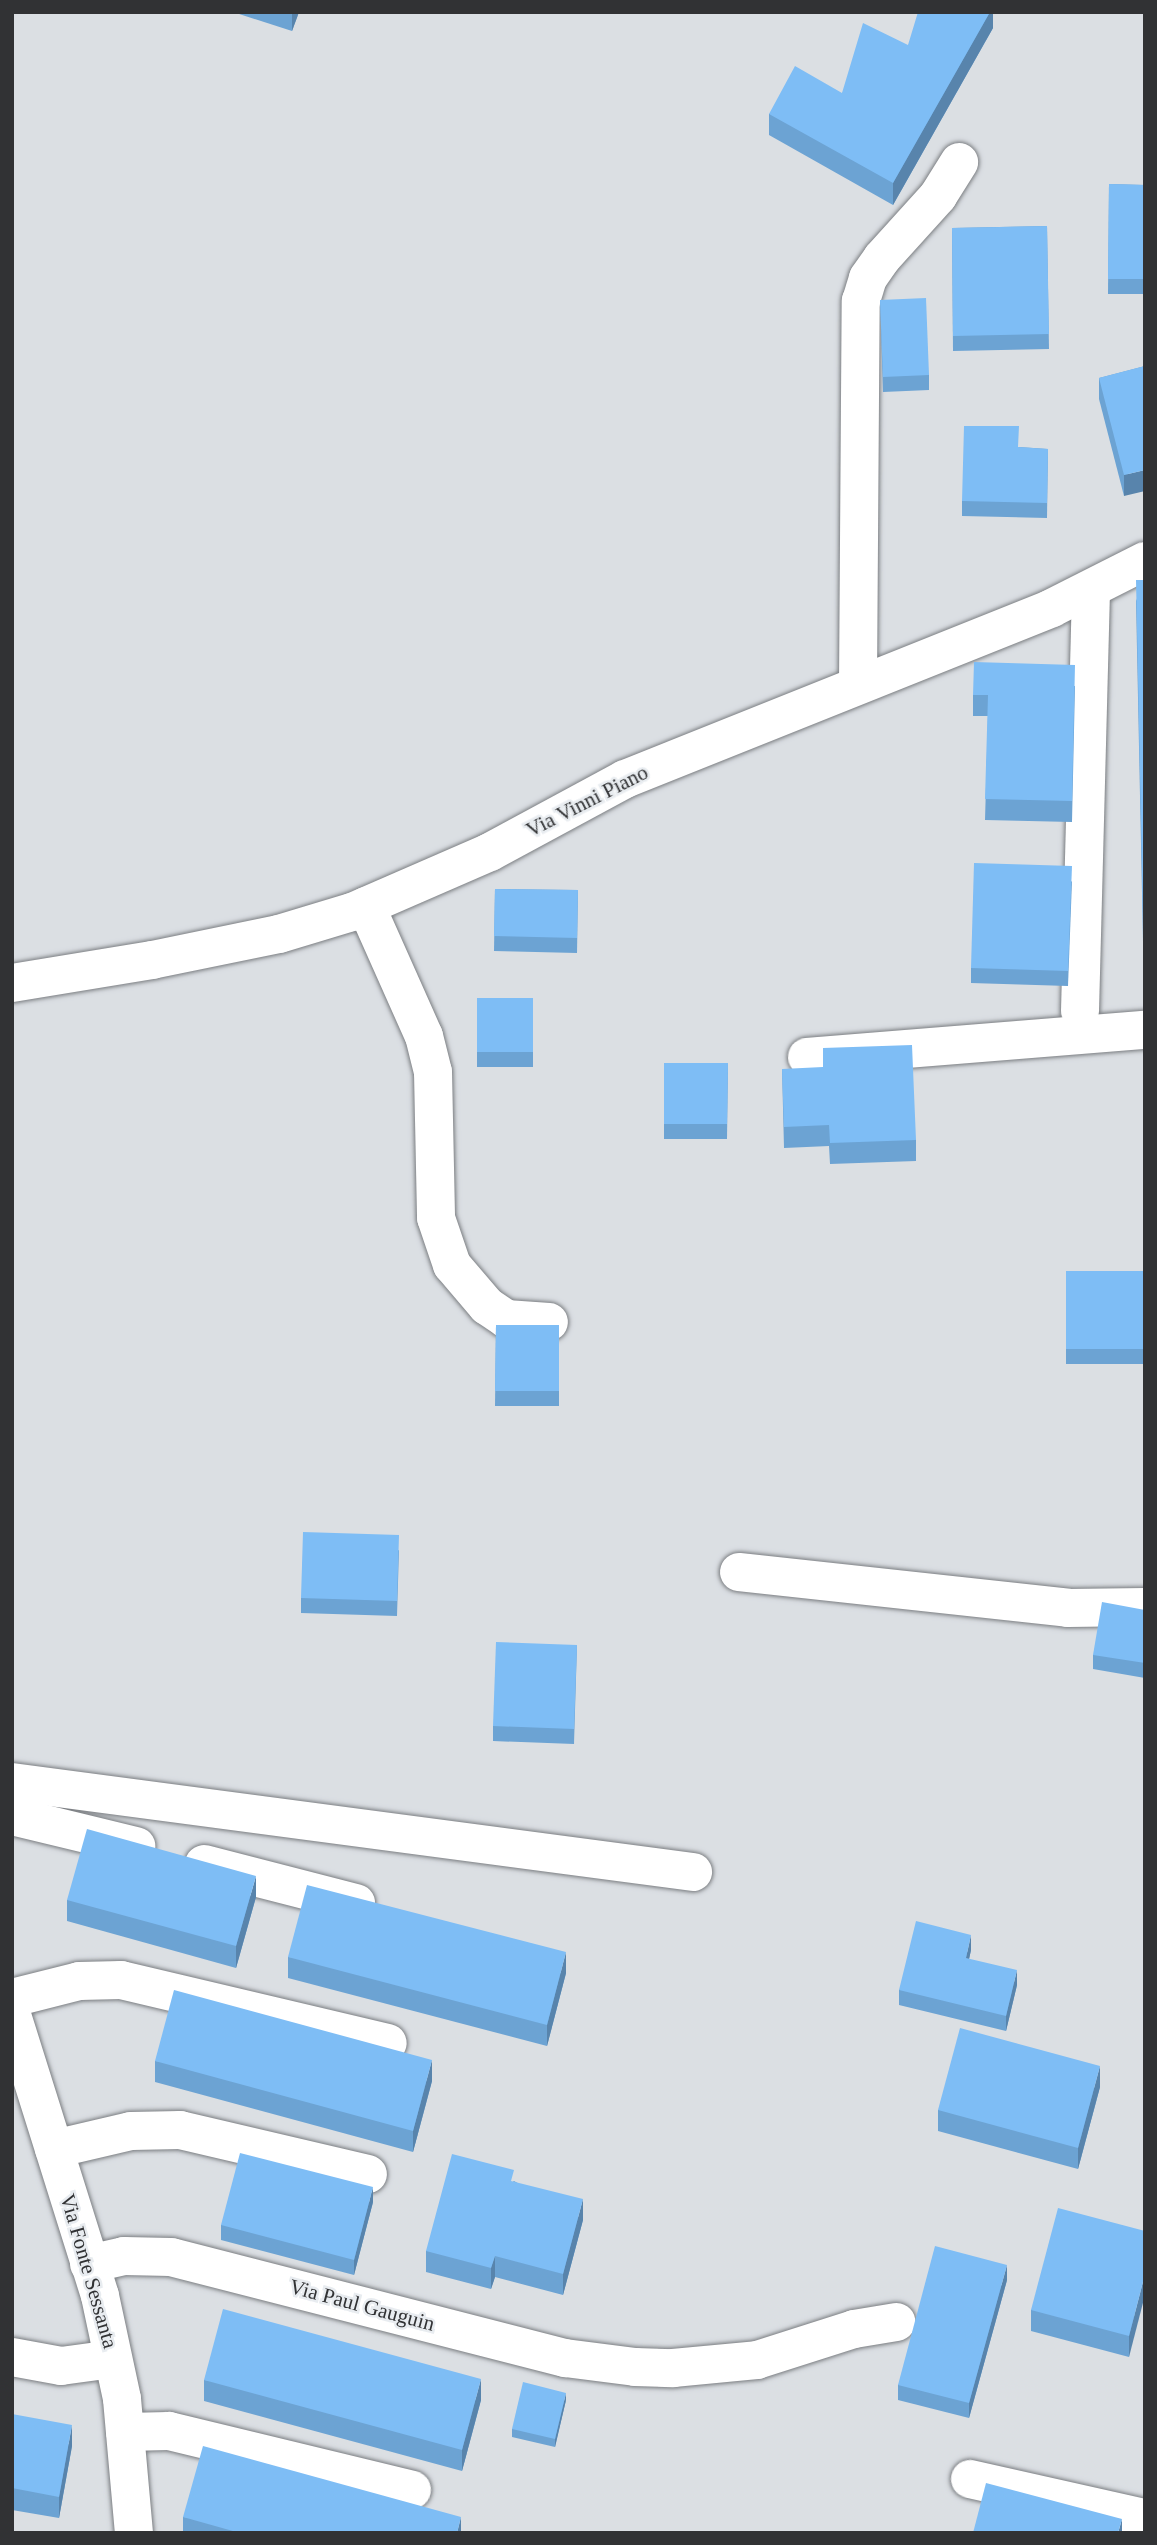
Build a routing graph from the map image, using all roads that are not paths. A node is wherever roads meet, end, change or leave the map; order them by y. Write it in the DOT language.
graph roads {
  1 [pos="959,162"];
  2 [pos="1145,561"];
  3 [pos="1091,590"];
  4 [pos="859,684"];
  5 [pos="366,906"];
  6 [pos="12,983"];
  7 [pos="1080,1011"];
  8 [pos="1145,1030"];
  9 [pos="807,1057"];
  10 [pos="549,1322"];
  11 [pos="739,1572"];
  12 [pos="1145,1607"];
  13 [pos="12,1782"];
  14 [pos="12,1816"];
  15 [pos="692,1872"];
  16 [pos="389,1911"];
  17 [pos="12,1998"];
  18 [pos="16,2040"];
  19 [pos="388,2043"];
  20 [pos="54,2149"];
  21 [pos="368,2174"];
  22 [pos="89,2264"];
  23 [pos="897,2322"];
  24 [pos="12,2357"];
  25 [pos="113,2359"];
  26 [pos="125,2432"];
  27 [pos="970,2479"];
  28 [pos="412,2490"];
  29 [pos="1145,2518"];
  30 [pos="134,2533"];
  1 -- 4 [label="street"];
  2 -- 3 [label="street, Via Vinni Piano"];
  3 -- 4 [label="street, Via Vinni Piano"];
  3 -- 7 [label="street"];
  4 -- 5 [label="street, Via Vinni Piano"];
  5 -- 6 [label="street, Via Vinni Piano"];
  5 -- 10 [label="street"];
  8 -- 9 [label="street"];
  11 -- 12 [label="street"];
  13 -- 15 [label="street"];
  14 -- 16 [label="street"];
  17 -- 19 [label="street"];
  18 -- 20 [label="street, Via Fonte Sessanta"];
  20 -- 21 [label="street"];
  20 -- 22 [label="street, Via Fonte Sessanta"];
  22 -- 23 [label="street, Via Paul Gauguin"];
  22 -- 25 [label="street, Via Fonte Sessanta"];
  24 -- 25 [label="street"];
  25 -- 26 [label="street, Via Fonte Sessanta"];
  26 -- 28 [label="street"];
  26 -- 30 [label="street, Via Fonte Sessanta"];
  27 -- 29 [label="street"];
}
